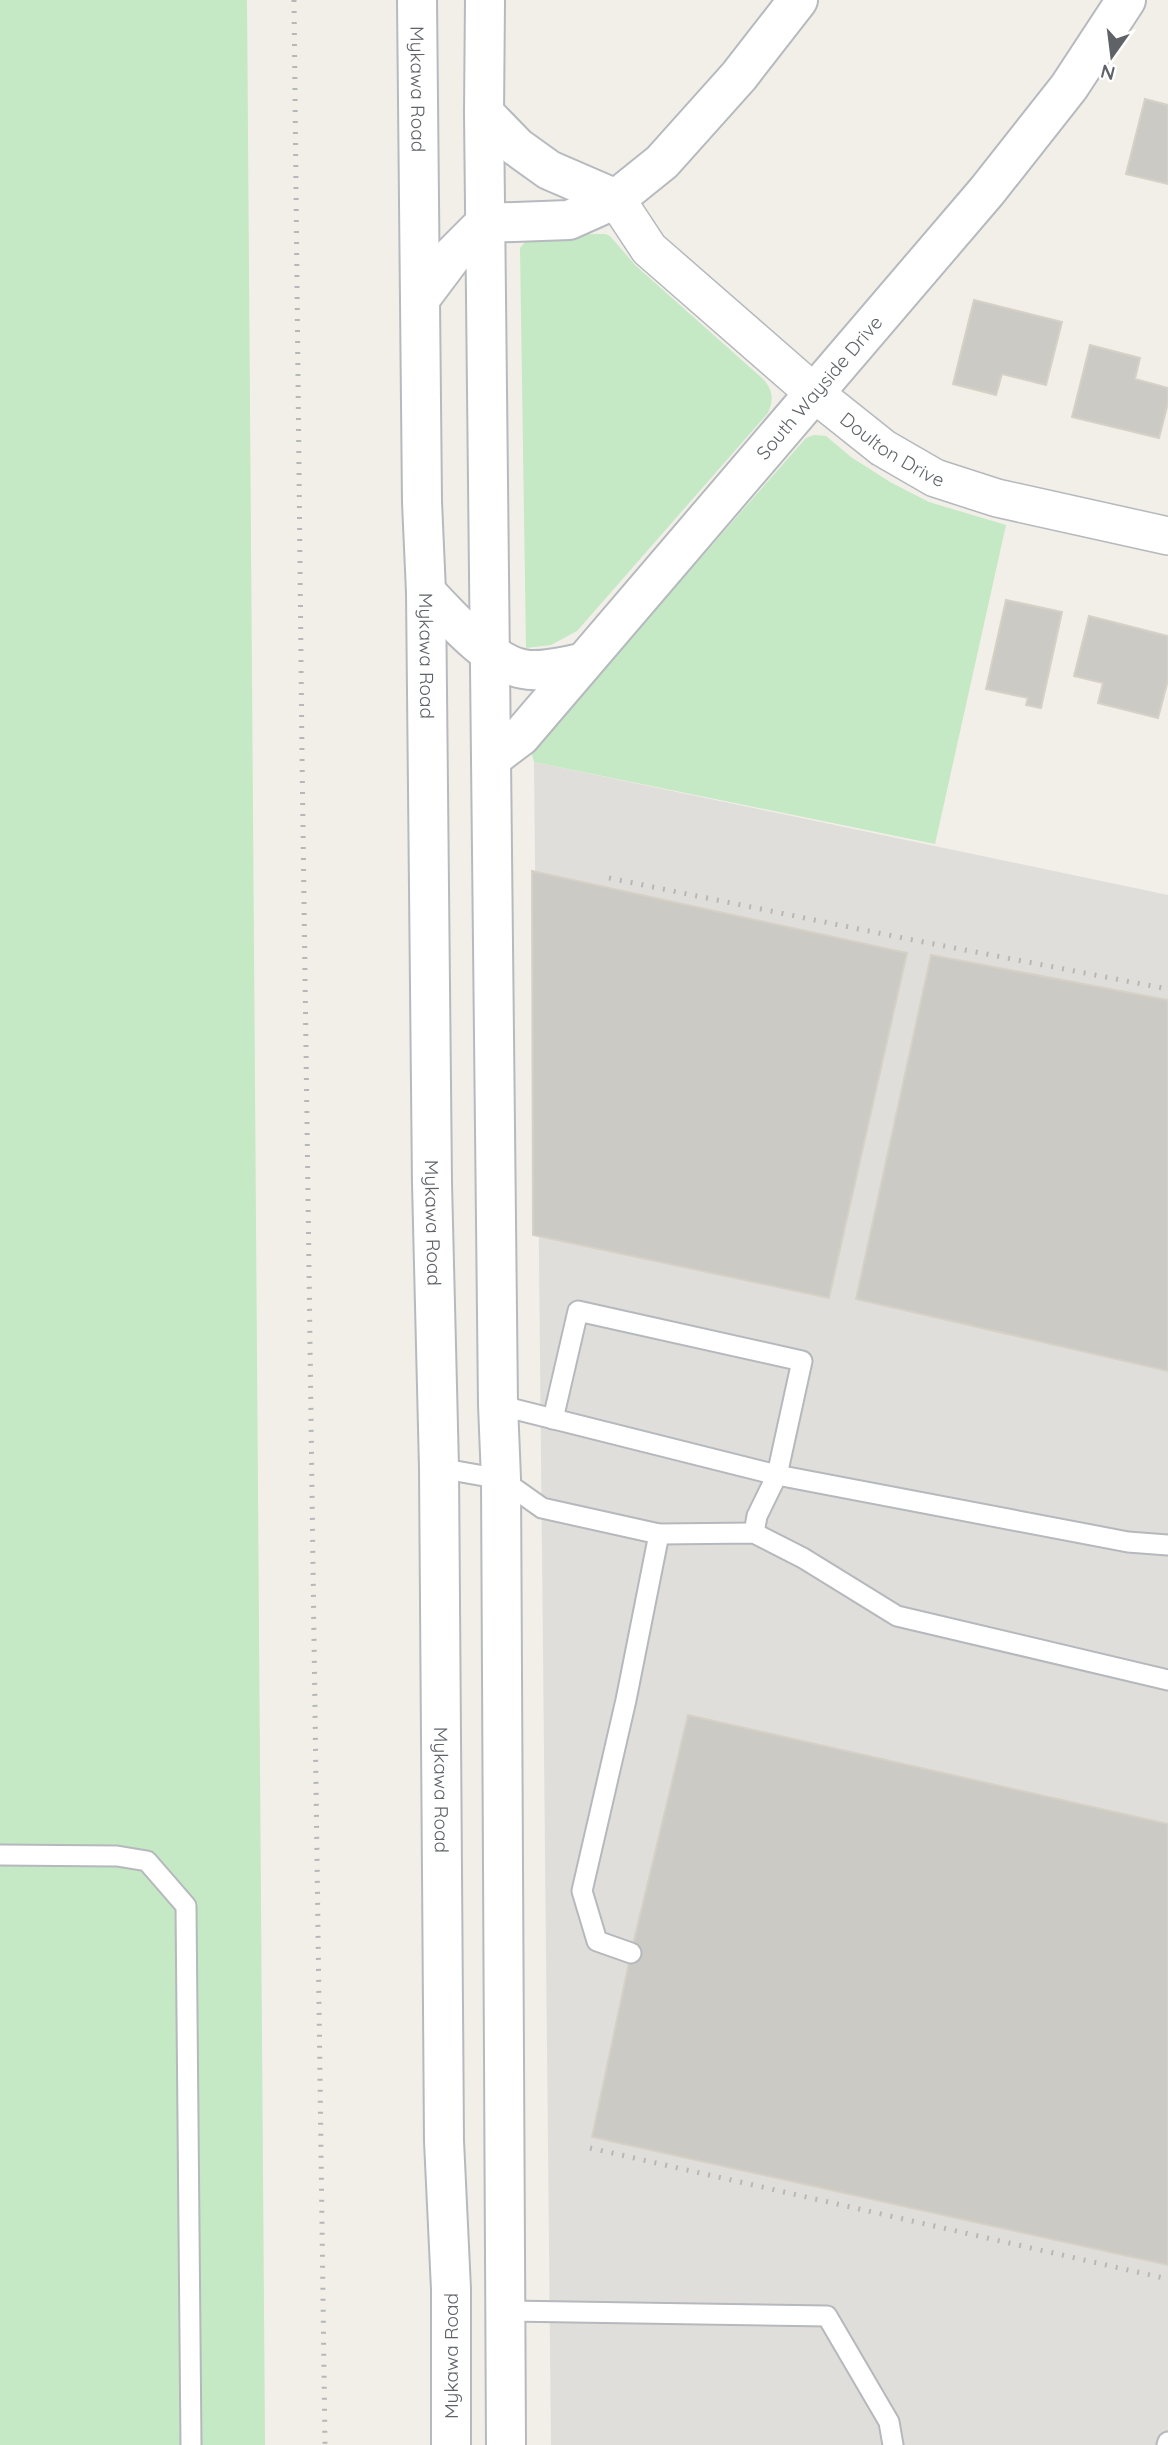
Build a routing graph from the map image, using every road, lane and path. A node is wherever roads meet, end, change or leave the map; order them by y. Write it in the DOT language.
graph roads {
  1 [pos="417,0"];
  2 [pos="485,0"];
  3 [pos="798,0"];
  4 [pos="1126,0"];
  5 [pos="484,113"];
  6 [pos="616,199"];
  7 [pos="485,223"];
  8 [pos="420,299"];
  9 [pos="814,393"];
  10 [pos="1168,536"];
  11 [pos="426,592"];
  12 [pos="491,654"];
  13 [pos="582,663"];
  14 [pos="492,758"];
  15 [pos="498,1405"];
  16 [pos="553,1419"];
  17 [pos="439,1468"];
  18 [pos="777,1475"];
  19 [pos="501,1479"];
  20 [pos="754,1532"];
  21 [pos="659,1534"];
  22 [pos="1168,1545"];
  23 [pos="1168,1681"];
  24 [pos="0,1855"];
  25 [pos="631,1953"];
  26 [pos="506,2311"];
  27 [pos="191,2445"];
  28 [pos="451,2445"];
  29 [pos="506,2445"];
  30 [pos="893,2445"];
  1 -- 8 [label="main road, Mykawa Road"];
  2 -- 5 [label="main road"];
  3 -- 6 [label="main road"];
  4 -- 9 [label="main road, South Wayside Drive"];
  5 -- 6 [label="main road"];
  5 -- 7 [label="main road"];
  6 -- 7 [label="main road"];
  6 -- 9 [label="street, Doulton Drive"];
  7 -- 8 [label="main road"];
  7 -- 12 [label="main road"];
  8 -- 11 [label="main road, Mykawa Road"];
  9 -- 10 [label="street, Doulton Drive"];
  9 -- 13 [label="main road, South Wayside Drive"];
  11 -- 12 [label="main road"];
  11 -- 17 [label="main road, Mykawa Road"];
  12 -- 13 [label="main road"];
  12 -- 14 [label="main road"];
  13 -- 14 [label="main road, South Wayside Drive"];
  14 -- 15 [label="main road"];
  15 -- 16 [label="lane"];
  15 -- 19 [label="main road"];
  16 -- 18 [label="lane"];
  16 -- 18 [label="lane"];
  17 -- 19 [label="lane"];
  17 -- 28 [label="main road, Mykawa Road"];
  18 -- 20 [label="lane"];
  18 -- 22 [label="lane"];
  19 -- 21 [label="lane"];
  19 -- 26 [label="main road"];
  20 -- 21 [label="lane"];
  20 -- 23 [label="lane"];
  21 -- 25 [label="lane"];
  24 -- 27 [label="lane"];
  26 -- 29 [label="main road"];
  26 -- 30 [label="lane"];
}
